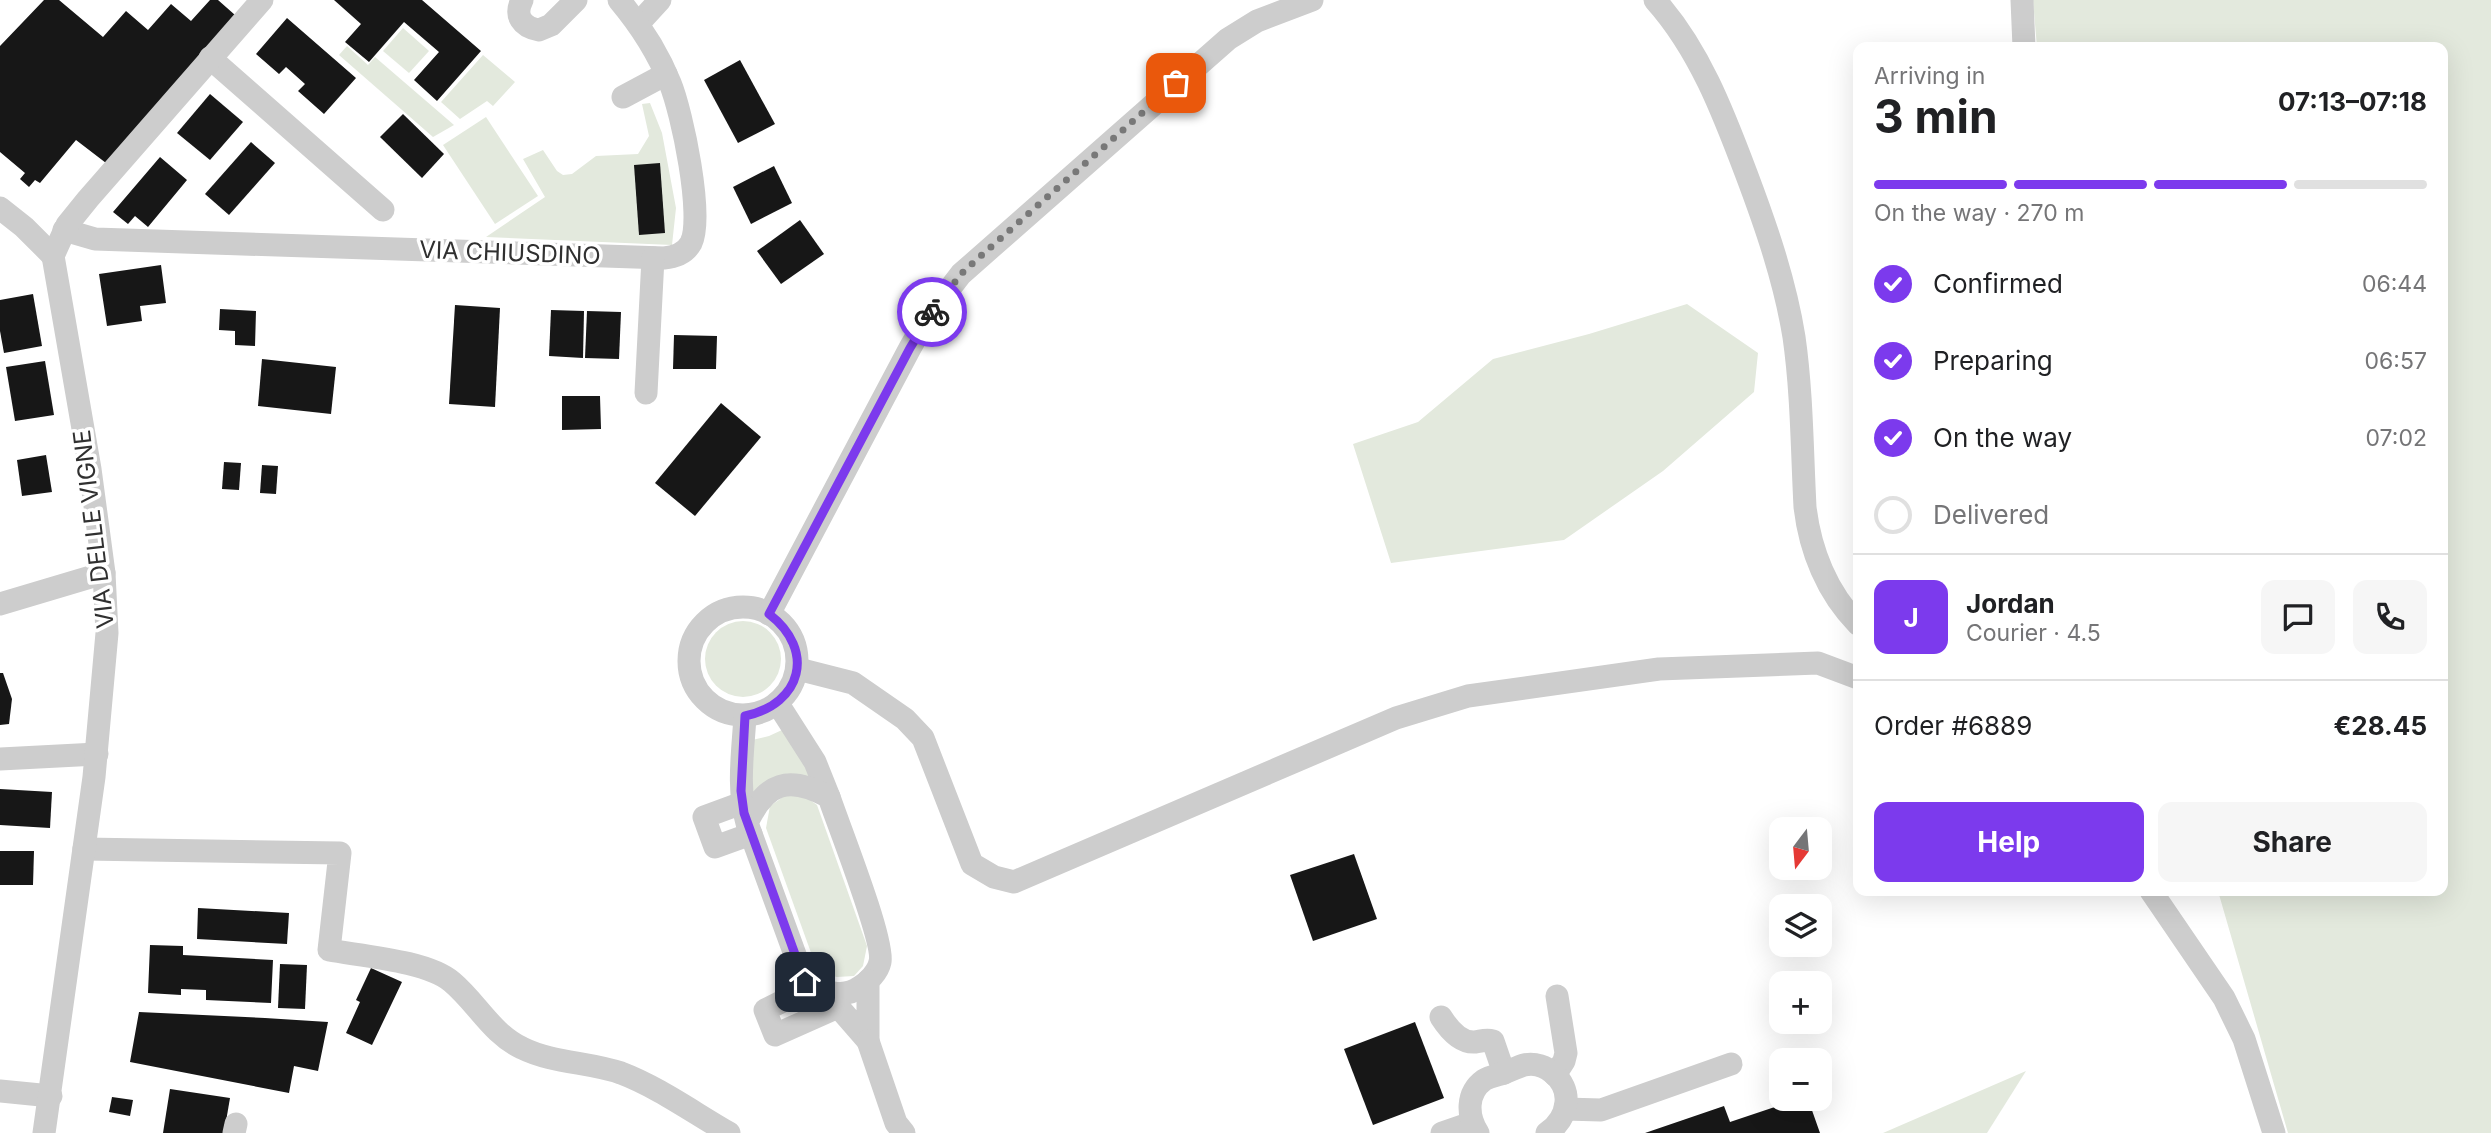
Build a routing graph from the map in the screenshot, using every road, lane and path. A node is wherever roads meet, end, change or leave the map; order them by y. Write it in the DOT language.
graph roads {
  1 [pos="262,0"];
  2 [pos="522,0"];
  3 [pos="576,0"];
  4 [pos="619,0"];
  5 [pos="660,0"];
  6 [pos="1312,0"];
  7 [pos="1655,0"];
  8 [pos="2022,0"];
  9 [pos="638,24"];
  10 [pos="2024,42"];
  11 [pos="210,58"];
  12 [pos="666,74"];
  13 [pos="623,97"];
  14 [pos="0,208"];
  15 [pos="383,210"];
  16 [pos="64,230"];
  17 [pos="53,256"];
  18 [pos="653,258"];
  19 [pos="646,393"];
  20 [pos="104,573"];
  21 [pos="0,604"];
  22 [pos="769,614"];
  23 [pos="1853,618"];
  24 [pos="798,669"];
  25 [pos="1853,676"];
  26 [pos="778,704"];
  27 [pos="745,716"];
  28 [pos="97,754"];
  29 [pos="0,759"];
  30 [pos="829,797"];
  31 [pos="747,820"];
  32 [pos="84,849"];
  33 [pos="2154,896"];
  34 [pos="869,981"];
  35 [pos="805,982"];
  36 [pos="1557,996"];
  37 [pos="832,1000"];
  38 [pos="1441,1017"];
  39 [pos="868,1041"];
  40 [pos="1731,1064"];
  41 [pos="1504,1073"];
  42 [pos="1555,1075"];
  43 [pos="0,1091"];
  44 [pos="51,1096"];
  45 [pos="1565,1109"];
  46 [pos="1474,1128"];
  47 [pos="44,1133"];
  48 [pos="729,1133"];
  49 [pos="904,1133"];
  50 [pos="1442,1133"];
  51 [pos="1546,1133"];
  52 [pos="2274,1133"];
  1 -- 11 [label="street"];
  2 -- 3 [label="street"];
  4 -- 9 [label="street, VIA CHIUSDINO"];
  5 -- 9 [label="street"];
  6 -- 22 [label="street"];
  7 -- 23 [label="street"];
  8 -- 10 [label="street"];
  9 -- 12 [label="street, VIA CHIUSDINO"];
  11 -- 15 [label="street"];
  11 -- 16 [label="street"];
  12 -- 13 [label="street"];
  12 -- 18 [label="street, VIA CHIUSDINO"];
  14 -- 17 [label="street"];
  16 -- 17 [label="street"];
  16 -- 18 [label="street, VIA CHIUSDINO"];
  17 -- 20 [label="street, VIA DELLE VIGNE"];
  18 -- 19 [label="street"];
  20 -- 21 [label="street"];
  20 -- 28 [label="street, VIA DELLE VIGNE"];
  22 -- 24 [label="street"];
  22 -- 27 [label="street"];
  24 -- 25 [label="street"];
  24 -- 26 [label="street"];
  26 -- 27 [label="street"];
  26 -- 30 [label="street"];
  27 -- 31 [label="street"];
  28 -- 29 [label="street"];
  28 -- 32 [label="street, VIA DELLE VIGNE"];
  30 -- 31 [label="street"];
  30 -- 34 [label="street"];
  31 -- 35 [label="street"];
  32 -- 44 [label="street, VIA DELLE VIGNE"];
  32 -- 48 [label="street"];
  33 -- 52 [label="street"];
  34 -- 37 [label="street"];
  34 -- 39 [label="street"];
  35 -- 37 [label="street"];
  35 -- 37 [label="street"];
  36 -- 42 [label="street"];
  37 -- 39 [label="street"];
  38 -- 41 [label="street"];
  39 -- 49 [label="street"];
  40 -- 45 [label="street"];
  41 -- 42 [label="street"];
  41 -- 46 [label="street"];
  42 -- 45 [label="street"];
  43 -- 44 [label="street"];
  44 -- 47 [label="street, VIA DELLE VIGNE"];
  45 -- 51 [label="street"];
  46 -- 50 [label="street"];
}
